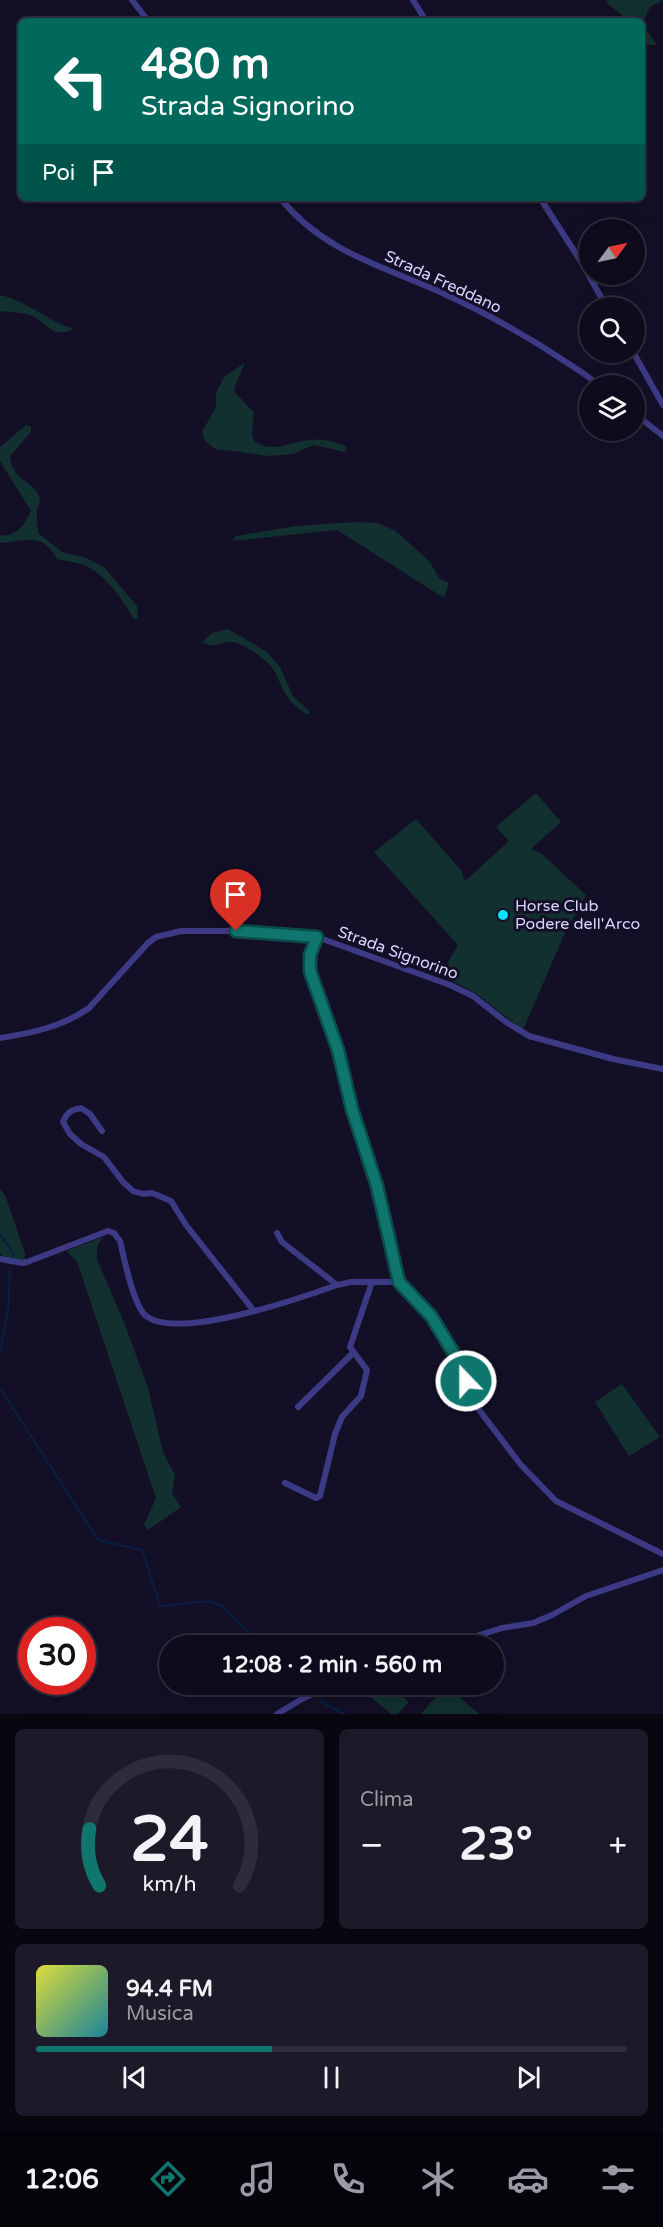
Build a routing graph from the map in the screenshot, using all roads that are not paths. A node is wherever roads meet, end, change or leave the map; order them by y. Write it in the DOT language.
graph roads {
  1 [pos="132,0"];
  2 [pos="413,0"];
  3 [pos="146,18"];
  4 [pos="424,18"];
  5 [pos="283,201"];
  6 [pos="542,201"];
  7 [pos="601,297"];
  8 [pos="639,363"];
  9 [pos="584,375"];
  10 [pos="663,405"];
  11 [pos="645,422"];
  12 [pos="663,436"];
  13 [pos="317,937"];
  14 [pos="0,1038"];
  15 [pos="663,1069"];
  16 [pos="102,1131"];
  17 [pos="277,1233"];
  18 [pos="0,1259"];
  19 [pos="372,1282"];
  20 [pos="399,1282"];
  21 [pos="337,1285"];
  22 [pos="254,1311"];
  23 [pos="353,1353"];
  24 [pos="298,1407"];
  25 [pos="285,1483"];
  26 [pos="663,1554"];
  27 [pos="663,1570"];
  28 [pos="480,1635"];
  29 [pos="310,1695"];
  30 [pos="277,1714"];
  1 -- 3 [label="street"];
  2 -- 4 [label="street"];
  5 -- 9 [label="street, Strada Freddano"];
  6 -- 7 [label="street"];
  8 -- 10 [label="street"];
  11 -- 12 [label="street"];
  13 -- 14 [label="street, Strada Signorino"];
  13 -- 15 [label="street, Strada Signorino"];
  13 -- 20 [label="street"];
  16 -- 22 [label="street"];
  17 -- 21 [label="street"];
  18 -- 22 [label="street"];
  19 -- 20 [label="street"];
  19 -- 21 [label="street"];
  19 -- 23 [label="street"];
  20 -- 26 [label="street"];
  21 -- 22 [label="street"];
  23 -- 24 [label="street"];
  23 -- 25 [label="street"];
  27 -- 28 [label="street"];
  29 -- 30 [label="street"];
}
